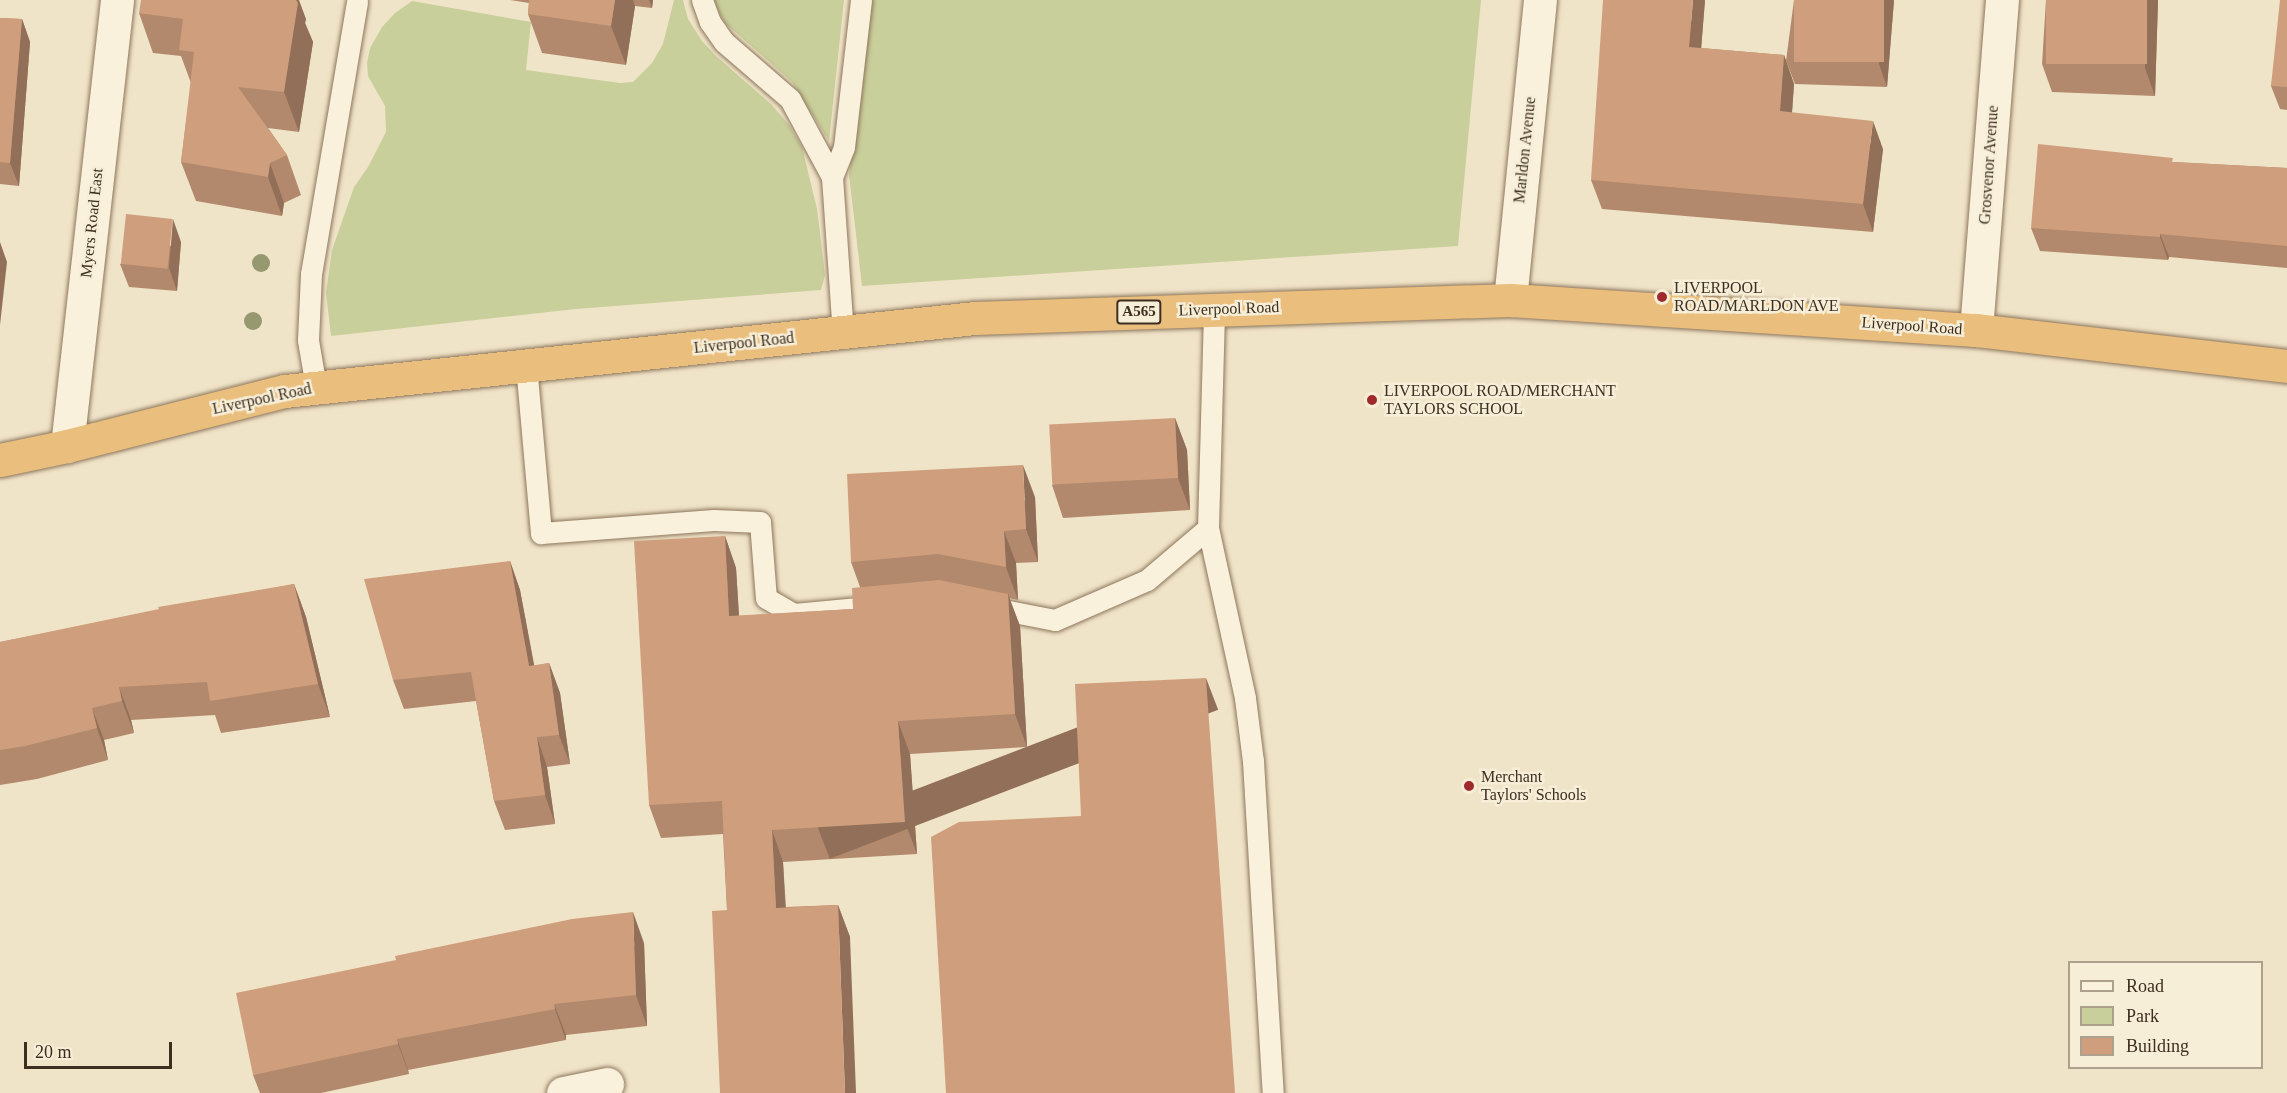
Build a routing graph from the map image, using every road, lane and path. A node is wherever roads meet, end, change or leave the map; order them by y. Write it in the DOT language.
graph roads {
  1 [pos="117,0"];
  2 [pos="702,0"];
  3 [pos="861,0"];
  4 [pos="1540,0"];
  5 [pos="2002,0"];
  6 [pos="357,2"];
  7 [pos="832,177"];
  8 [pos="1510,300"];
  9 [pos="1214,310"];
  10 [pos="1976,330"];
  11 [pos="843,333"];
  12 [pos="526,365"];
  13 [pos="2287,366"];
  14 [pos="316,387"];
  15 [pos="67,446"];
  16 [pos="0,460"];
  17 [pos="1208,528"];
  18 [pos="962,602"];
  19 [pos="895,604"];
  20 [pos="607,1084"];
  21 [pos="563,1093"];
  22 [pos="1273,1093"];
  1 -- 15 [label="street, Myers Road East"];
  2 -- 7 [label="lane"];
  3 -- 7 [label="lane"];
  4 -- 8 [label="street, Marldon Avenue"];
  5 -- 10 [label="street, Grosvenor Avenue"];
  6 -- 14 [label="lane"];
  7 -- 11 [label="lane"];
  8 -- 9 [label="highway, Liverpool Road / A565"];
  8 -- 10 [label="highway, Liverpool Road / A565"];
  9 -- 11 [label="highway, Liverpool Road / A565"];
  9 -- 17 [label="lane"];
  10 -- 13 [label="highway, Liverpool Road / A565"];
  11 -- 12 [label="highway, Liverpool Road / A565"];
  12 -- 14 [label="highway, Liverpool Road / A565"];
  12 -- 19 [label="lane"];
  14 -- 15 [label="highway, Liverpool Road / A565"];
  15 -- 16 [label="highway, Liverpool Road / A565"];
  17 -- 18 [label="lane"];
  17 -- 22 [label="lane"];
  20 -- 21 [label="street"];
}
